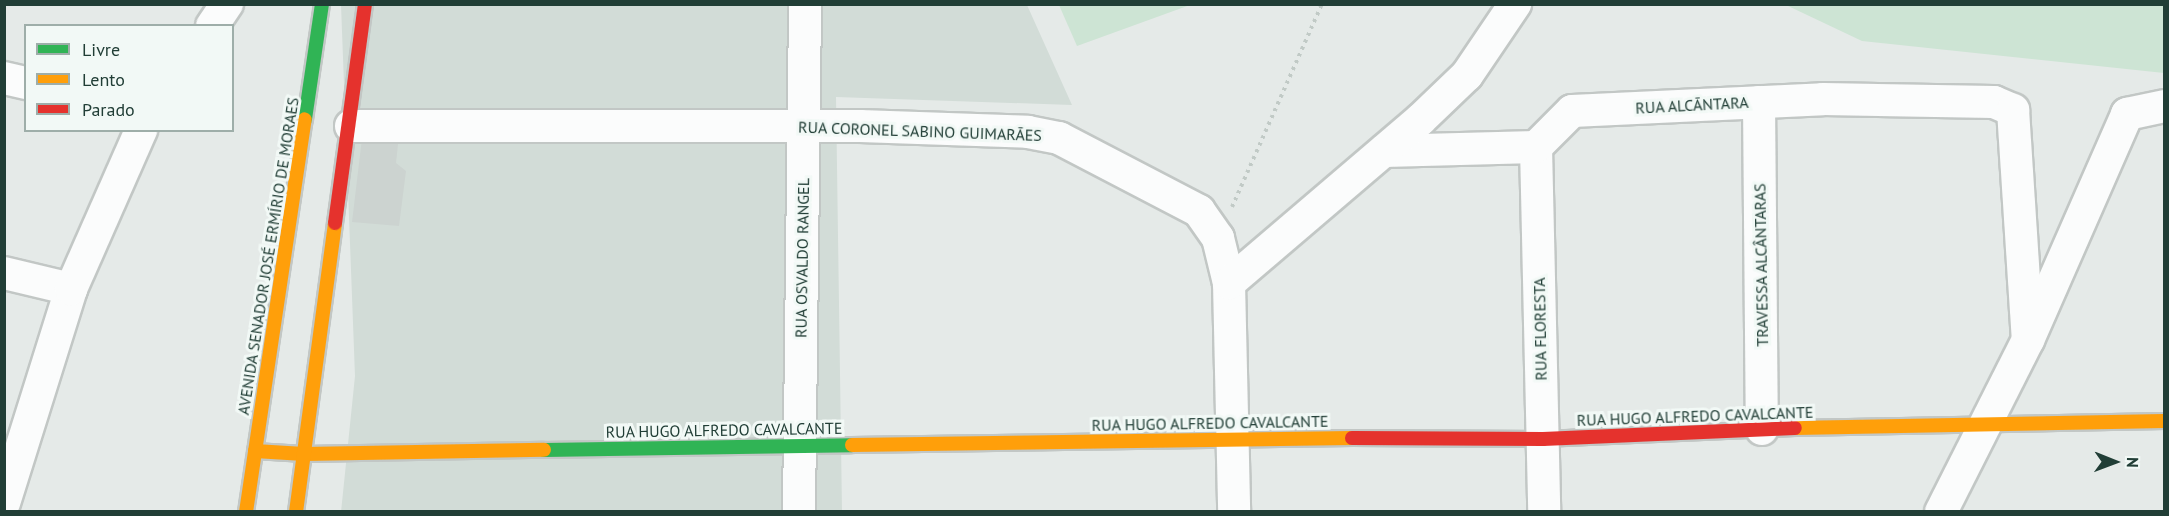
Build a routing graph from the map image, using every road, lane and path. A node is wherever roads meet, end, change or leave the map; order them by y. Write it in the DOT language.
graph roads {
  1 [pos="227,4"];
  2 [pos="322,4"];
  3 [pos="365,4"];
  4 [pos="805,4"];
  5 [pos="1322,4"];
  6 [pos="1515,4"];
  7 [pos="213,24"];
  8 [pos="4,78"];
  9 [pos="24,83"];
  10 [pos="1759,102"];
  11 [pos="2164,106"];
  12 [pos="351,126"];
  13 [pos="804,126"];
  14 [pos="140,132"];
  15 [pos="1536,147"];
  16 [pos="1384,152"];
  17 [pos="1218,237"];
  18 [pos="4,273"];
  19 [pos="1228,283"];
  20 [pos="70,289"];
  21 [pos="2028,340"];
  22 [pos="2164,421"];
  23 [pos="1988,425"];
  24 [pos="1762,429"];
  25 [pos="1233,438"];
  26 [pos="1543,439"];
  27 [pos="798,446"];
  28 [pos="255,451"];
  29 [pos="304,454"];
  30 [pos="7,483"];
  31 [pos="246,512"];
  32 [pos="296,512"];
  33 [pos="799,512"];
  34 [pos="1234,512"];
  35 [pos="1544,512"];
  36 [pos="1941,512"];
  1 -- 7 [label="street"];
  2 -- 28 [label="street, AVENIDA SENADOR JOSÉ ERMÍRIO DE MORAES"];
  3 -- 12 [label="street"];
  4 -- 13 [label="street, RUA OSVALDO RANGEL"];
  5 -- 17 [label="path"];
  6 -- 16 [label="street"];
  8 -- 9 [label="street"];
  10 -- 15 [label="street, RUA ALCÃNTARA"];
  10 -- 21 [label="street, RUA ALCÃNTARA"];
  10 -- 24 [label="street, TRAVESSA ALCÂNTARAS"];
  11 -- 21 [label="street"];
  12 -- 13 [label="street, RUA CORONEL SABINO GUIMARÃES"];
  12 -- 29 [label="street"];
  13 -- 17 [label="street, RUA CORONEL SABINO GUIMARÃES"];
  13 -- 27 [label="street, RUA OSVALDO RANGEL"];
  14 -- 20 [label="street"];
  15 -- 16 [label="street"];
  15 -- 26 [label="street, RUA FLORESTA"];
  16 -- 19 [label="street"];
  17 -- 19 [label="street, RUA CORONEL SABINO GUIMARÃES"];
  18 -- 20 [label="street"];
  19 -- 25 [label="street, RUA CORONEL SABINO GUIMARÃES"];
  20 -- 30 [label="street"];
  21 -- 23 [label="street"];
  22 -- 23 [label="street, RUA HUGO ALFREDO CAVALCANTE"];
  23 -- 24 [label="street, RUA HUGO ALFREDO CAVALCANTE"];
  23 -- 36 [label="street"];
  24 -- 26 [label="street, RUA HUGO ALFREDO CAVALCANTE"];
  25 -- 26 [label="street, RUA HUGO ALFREDO CAVALCANTE"];
  25 -- 27 [label="street, RUA HUGO ALFREDO CAVALCANTE"];
  25 -- 34 [label="street, RUA CORONEL SABINO GUIMARÃES"];
  26 -- 35 [label="street, RUA FLORESTA"];
  27 -- 29 [label="street, RUA HUGO ALFREDO CAVALCANTE"];
  27 -- 33 [label="street, RUA OSVALDO RANGEL"];
  28 -- 29 [label="street, RUA HUGO ALFREDO CAVALCANTE"];
  28 -- 31 [label="street, AVENIDA SENADOR JOSÉ ERMÍRIO DE MORAES"];
  29 -- 32 [label="street"];
}
